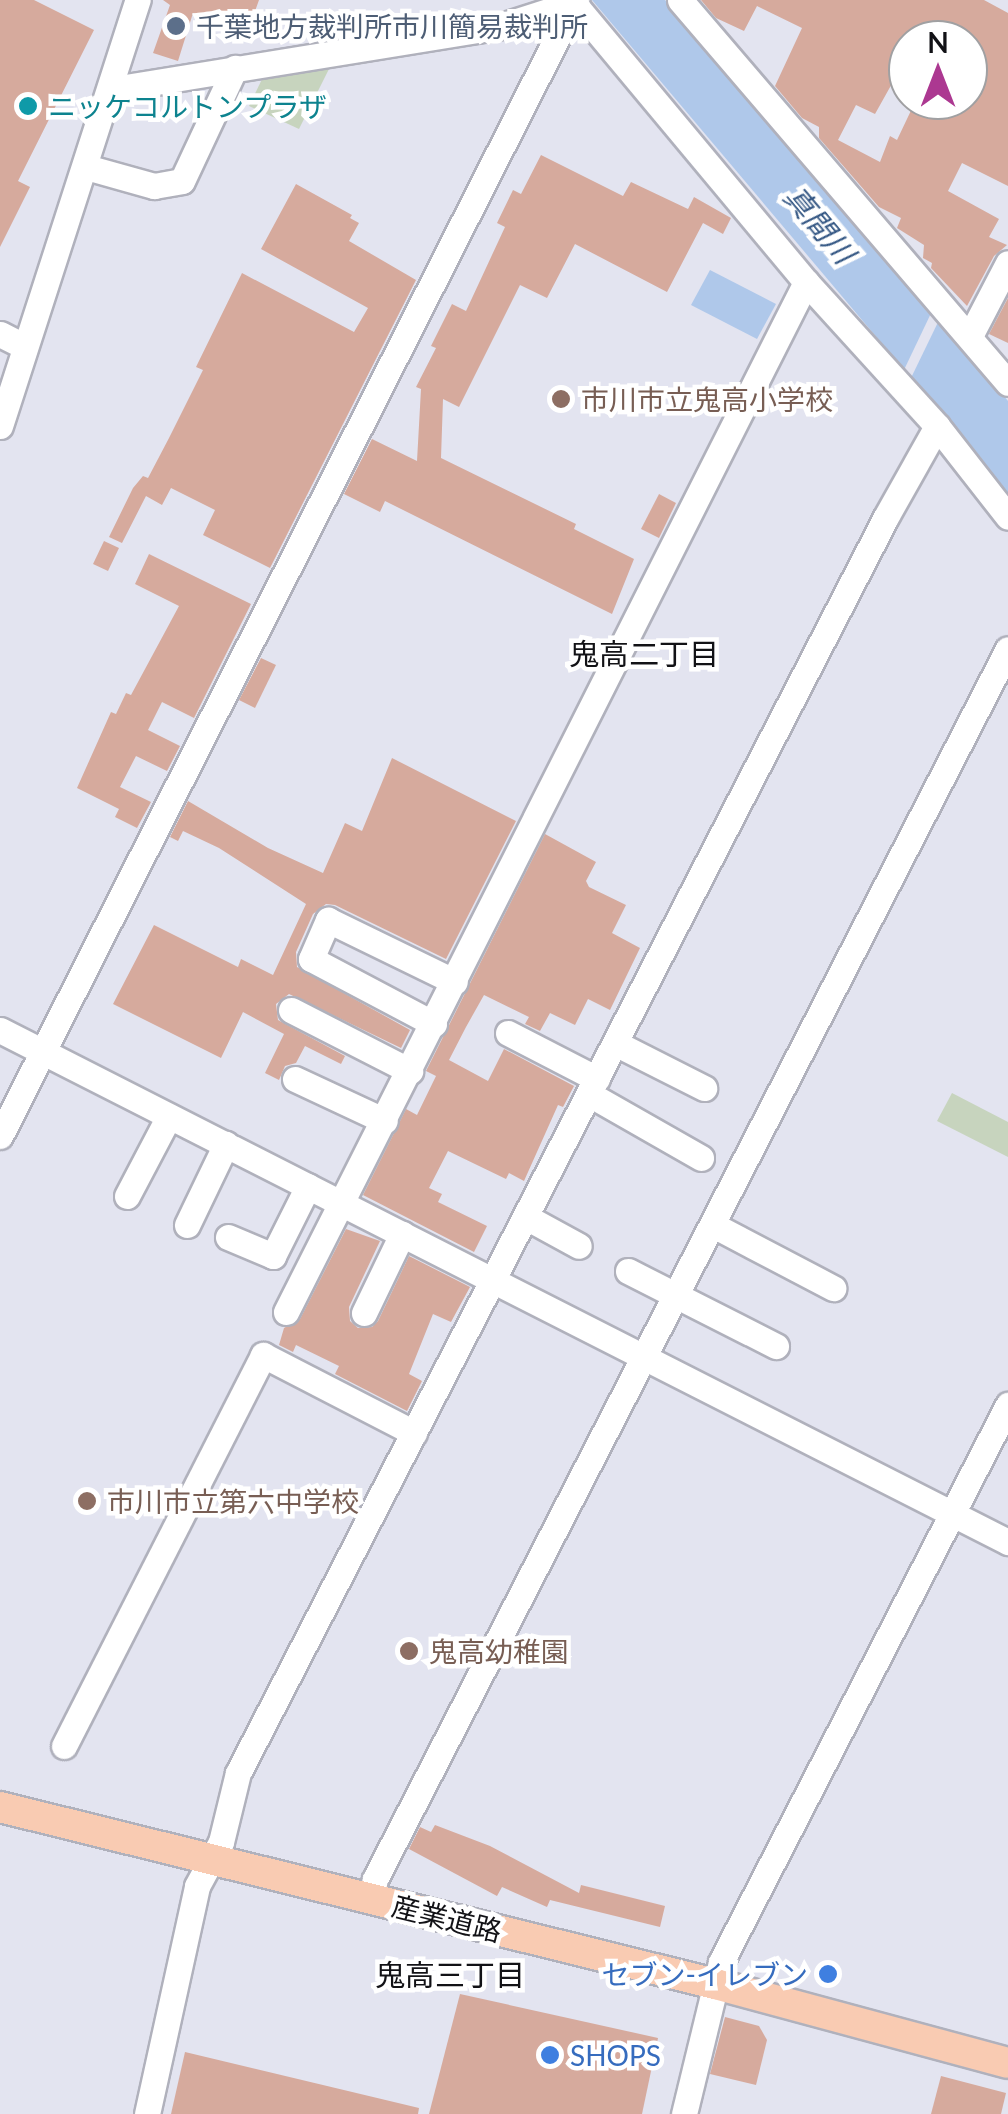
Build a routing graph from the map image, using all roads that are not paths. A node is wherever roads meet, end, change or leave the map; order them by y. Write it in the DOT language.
graph roads {
  1 [pos="138,0"];
  2 [pos="680,0"];
  3 [pos="573,1"];
  4 [pos="235,68"];
  5 [pos="112,89"];
  6 [pos="86,167"];
  7 [pos="1008,264"];
  8 [pos="806,282"];
  9 [pos="0,334"];
  10 [pos="970,336"];
  11 [pos="25,347"];
  12 [pos="1008,382"];
  13 [pos="0,426"];
  14 [pos="937,426"];
  15 [pos="1008,517"];
  16 [pos="1008,648"];
  17 [pos="455,982"];
  18 [pos="292,1010"];
  19 [pos="434,1024"];
  20 [pos="0,1030"];
  21 [pos="508,1033"];
  22 [pos="615,1044"];
  23 [pos="42,1052"];
  24 [pos="410,1071"];
  25 [pos="295,1079"];
  26 [pos="593,1087"];
  27 [pos="704,1088"];
  28 [pos="169,1116"];
  29 [pos="385,1121"];
  30 [pos="0,1136"];
  31 [pos="226,1144"];
  32 [pos="701,1158"];
  33 [pos="308,1186"];
  34 [pos="127,1196"];
  35 [pos="343,1204"];
  36 [pos="526,1217"];
  37 [pos="187,1225"];
  38 [pos="712,1225"];
  39 [pos="402,1234"];
  40 [pos="228,1237"];
  41 [pos="579,1246"];
  42 [pos="628,1272"];
  43 [pos="493,1280"];
  44 [pos="833,1288"];
  45 [pos="676,1297"];
  46 [pos="286,1312"];
  47 [pos="364,1313"];
  48 [pos="776,1346"];
  49 [pos="645,1358"];
  50 [pos="1008,1405"];
  51 [pos="414,1433"];
  52 [pos="952,1514"];
  53 [pos="1008,1542"];
  54 [pos="64,1746"];
  55 [pos="0,1807"];
  56 [pos="210,1860"];
  57 [pos="371,1899"];
  58 [pos="715,1984"];
  59 [pos="1008,2063"];
  60 [pos="147,2114"];
  61 [pos="684,2114"];
  1 -- 5 [label="street"];
  2 -- 10 [label="street"];
  3 -- 4 [label="street"];
  3 -- 8 [label="street"];
  3 -- 23 [label="street"];
  4 -- 5 [label="street"];
  4 -- 6 [label="street"];
  5 -- 6 [label="street"];
  6 -- 11 [label="street"];
  7 -- 10 [label="street"];
  8 -- 14 [label="street"];
  8 -- 17 [label="street"];
  9 -- 11 [label="street"];
  10 -- 12 [label="street"];
  11 -- 13 [label="street"];
  14 -- 15 [label="street"];
  14 -- 22 [label="street"];
  16 -- 38 [label="street"];
  17 -- 19 [label="street"];
  17 -- 19 [label="street"];
  18 -- 24 [label="street"];
  19 -- 24 [label="street"];
  20 -- 23 [label="street"];
  21 -- 26 [label="street"];
  22 -- 26 [label="street"];
  22 -- 27 [label="street"];
  23 -- 28 [label="street"];
  23 -- 30 [label="street"];
  24 -- 29 [label="street"];
  25 -- 29 [label="street"];
  26 -- 32 [label="street"];
  26 -- 36 [label="street"];
  28 -- 31 [label="street"];
  28 -- 34 [label="street"];
  29 -- 35 [label="street"];
  31 -- 33 [label="street"];
  31 -- 37 [label="street"];
  33 -- 35 [label="street"];
  33 -- 40 [label="street"];
  35 -- 39 [label="street"];
  35 -- 46 [label="street"];
  36 -- 41 [label="street"];
  36 -- 43 [label="street"];
  38 -- 44 [label="street"];
  38 -- 45 [label="street"];
  39 -- 43 [label="street"];
  39 -- 47 [label="street"];
  42 -- 45 [label="street"];
  43 -- 49 [label="street"];
  43 -- 51 [label="street"];
  45 -- 48 [label="street"];
  45 -- 49 [label="street"];
  49 -- 52 [label="street"];
  49 -- 57 [label="street"];
  50 -- 52 [label="street"];
  51 -- 54 [label="street"];
  51 -- 56 [label="street"];
  52 -- 53 [label="street"];
  52 -- 58 [label="street"];
  55 -- 56 [label="main road, 産業道路"];
  56 -- 57 [label="main road, 産業道路"];
  56 -- 60 [label="street"];
  57 -- 58 [label="main road, 産業道路"];
  58 -- 59 [label="main road, 産業道路"];
  58 -- 61 [label="street"];
}
